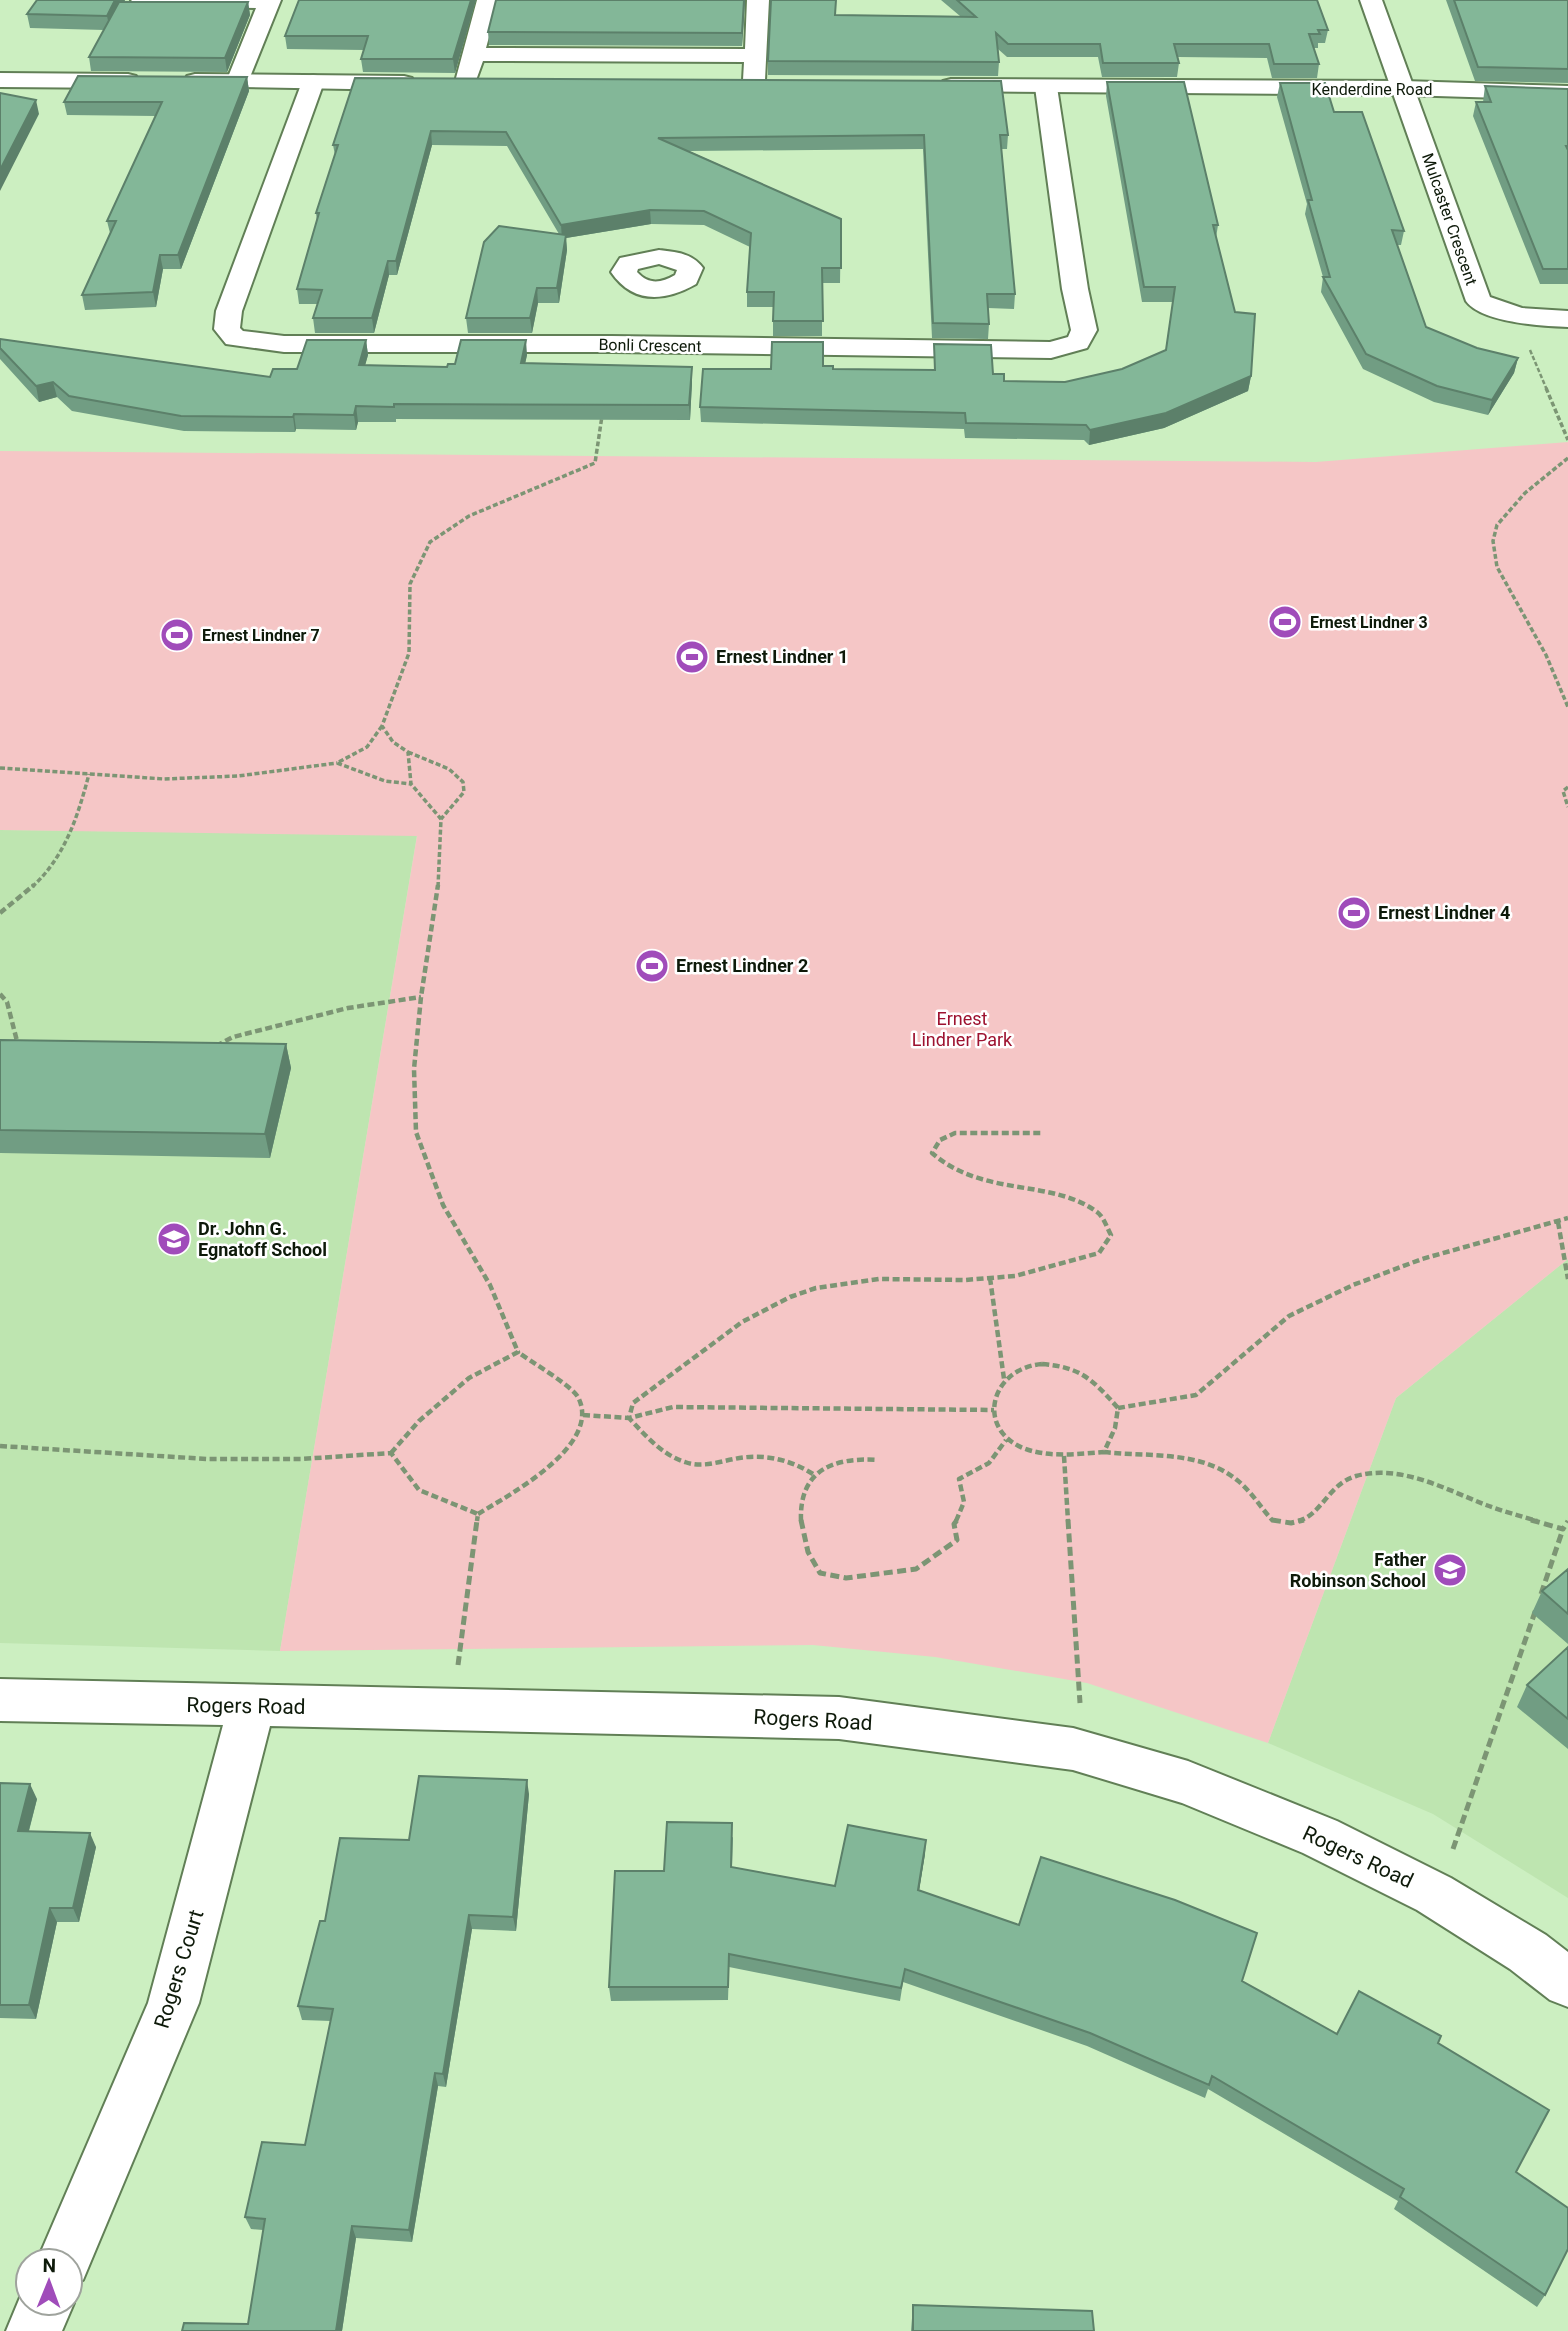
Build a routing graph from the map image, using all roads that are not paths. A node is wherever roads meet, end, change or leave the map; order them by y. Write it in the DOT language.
graph roads {
  1 [pos="142,0"];
  2 [pos="488,0"];
  3 [pos="758,0"];
  4 [pos="1371,0"];
  5 [pos="269,1"];
  6 [pos="474,54"];
  7 [pos="755,56"];
  8 [pos="0,80"];
  9 [pos="237,82"];
  10 [pos="313,82"];
  11 [pos="425,83"];
  12 [pos="493,83"];
  13 [pos="780,86"];
  14 [pos="930,86"];
  15 [pos="1046,87"];
  16 [pos="1404,88"];
  17 [pos="1568,93"];
  18 [pos="1568,319"];
  19 [pos="0,1700"];
  20 [pos="252,1706"];
  21 [pos="1568,1983"];
  22 [pos="70,2247"];
  1 -- 5 [label="street"];
  2 -- 6 [label="street"];
  3 -- 7 [label="street"];
  4 -- 16 [label="street, Mulcaster Crescent"];
  5 -- 9 [label="street"];
  6 -- 7 [label="street"];
  6 -- 12 [label="street"];
  7 -- 13 [label="street"];
  8 -- 9 [label="street"];
  9 -- 10 [label="street"];
  10 -- 11 [label="street"];
  10 -- 15 [label="street, Bonli Crescent"];
  14 -- 15 [label="street, Kenderdine Road"];
  15 -- 16 [label="street, Kenderdine Road"];
  16 -- 17 [label="street, Kenderdine Road"];
  16 -- 18 [label="street, Mulcaster Crescent"];
  19 -- 20 [label="street, Rogers Road"];
  20 -- 21 [label="street, Rogers Road"];
  20 -- 22 [label="street, Rogers Court"];
}
